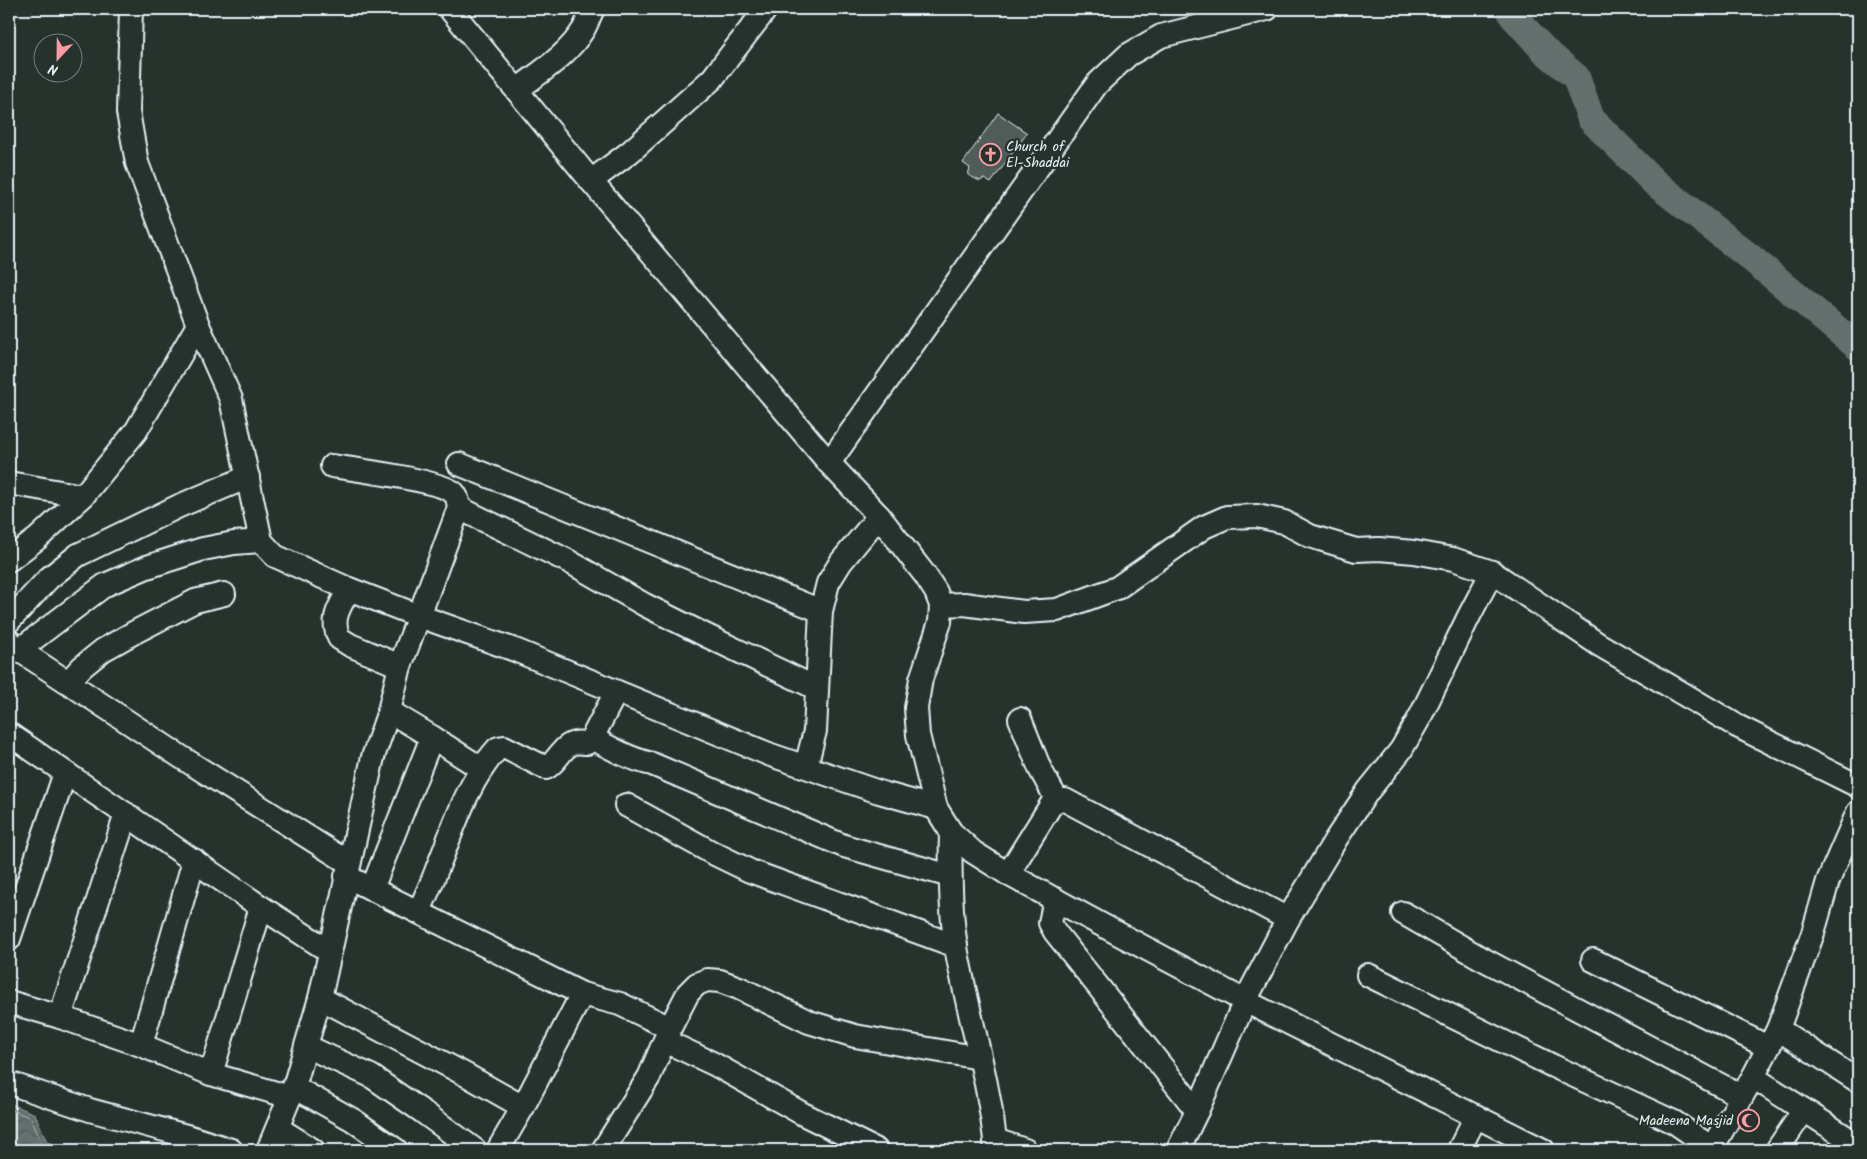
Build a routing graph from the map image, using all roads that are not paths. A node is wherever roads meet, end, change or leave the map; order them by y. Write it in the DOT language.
graph roads {
  1 [pos="131,9"];
  2 [pos="450,9"];
  3 [pos="592,9"];
  4 [pos="766,9"];
  5 [pos="1267,9"];
  6 [pos="517,90"];
  7 [pos="591,181"];
  8 [pos="198,325"];
  9 [pos="829,463"];
  10 [pos="460,464"];
  11 [pos="332,466"];
  12 [pos="248,477"];
  13 [pos="9,483"];
  14 [pos="83,496"];
  15 [pos="459,508"];
  16 [pos="878,516"];
  17 [pos="261,541"];
  18 [pos="9,560"];
  19 [pos="1492,572"];
  20 [pos="349,589"];
  21 [pos="224,594"];
  22 [pos="941,605"];
  23 [pos="821,611"];
  24 [pos="419,616"];
  25 [pos="9,621"];
  26 [pos="14,645"];
  27 [pos="400,666"];
  28 [pos="68,682"];
  29 [pos="816,688"];
  30 [pos="616,692"];
  31 [pos="389,711"];
  32 [pos="1020,719"];
  33 [pos="9,734"];
  34 [pos="432,737"];
  35 [pos="592,738"];
  36 [pos="806,766"];
  37 [pos="482,769"];
  38 [pos="65,773"];
  39 [pos="1858,786"];
  40 [pos="1057,800"];
  41 [pos="626,805"];
  42 [pos="936,808"];
  43 [pos="1858,812"];
  44 [pos="126,814"];
  45 [pos="951,832"];
  46 [pos="194,860"];
  47 [pos="347,869"];
  48 [pos="1008,874"];
  49 [pos="950,876"];
  50 [pos="372,888"];
  51 [pos="1055,900"];
  52 [pos="261,907"];
  53 [pos="419,912"];
  54 [pos="1403,913"];
  55 [pos="1288,919"];
  56 [pos="9,939"];
  57 [pos="956,946"];
  58 [pos="329,951"];
  59 [pos="1593,960"];
  60 [pos="1368,975"];
  61 [pos="582,994"];
  62 [pos="320,998"];
  63 [pos="1245,1001"];
  64 [pos="9,1002"];
  65 [pos="60,1018"];
  66 [pos="668,1034"];
  67 [pos="1773,1038"];
  68 [pos="141,1045"];
  69 [pos="306,1046"];
  70 [pos="980,1058"];
  71 [pos="211,1074"];
  72 [pos="1753,1077"];
  73 [pos="1858,1081"];
  74 [pos="9,1083"];
  75 [pos="292,1092"];
  76 [pos="1741,1096"];
  77 [pos="524,1108"];
  78 [pos="1804,1110"];
  79 [pos="1197,1112"];
  80 [pos="1476,1116"];
  81 [pos="278,1128"];
  82 [pos="837,1142"];
  83 [pos="185,1143"];
  84 [pos="1849,1144"];
  85 [pos="996,1145"];
  86 [pos="1711,1149"];
  87 [pos="231,1150"];
  88 [pos="268,1150"];
  89 [pos="313,1150"];
  90 [pos="396,1150"];
  91 [pos="475,1150"];
  92 [pos="498,1150"];
  93 [pos="603,1150"];
  94 [pos="876,1150"];
  95 [pos="1025,1150"];
  96 [pos="1178,1150"];
  97 [pos="1459,1150"];
  98 [pos="1543,1150"];
  99 [pos="1777,1150"];
  1 -- 8 [label="street"];
  2 -- 6 [label="street"];
  3 -- 6 [label="street"];
  4 -- 7 [label="street"];
  5 -- 9 [label="street"];
  6 -- 7 [label="street"];
  7 -- 9 [label="street"];
  8 -- 12 [label="street"];
  8 -- 14 [label="street"];
  9 -- 16 [label="street"];
  10 -- 23 [label="street"];
  11 -- 15 [label="street"];
  12 -- 17 [label="street"];
  12 -- 25 [label="street"];
  13 -- 14 [label="street"];
  14 -- 18 [label="street"];
  15 -- 24 [label="street"];
  15 -- 29 [label="street"];
  16 -- 22 [label="street"];
  16 -- 23 [label="street"];
  17 -- 20 [label="street"];
  17 -- 26 [label="street"];
  19 -- 22 [label="street"];
  19 -- 39 [label="street"];
  19 -- 55 [label="street"];
  20 -- 24 [label="street"];
  20 -- 27 [label="street"];
  21 -- 28 [label="street"];
  22 -- 42 [label="street"];
  23 -- 29 [label="street"];
  24 -- 27 [label="street"];
  24 -- 30 [label="street"];
  26 -- 28 [label="street"];
  27 -- 31 [label="street"];
  28 -- 47 [label="street"];
  29 -- 36 [label="street"];
  30 -- 35 [label="street"];
  30 -- 36 [label="street"];
  31 -- 34 [label="street"];
  31 -- 47 [label="street"];
  32 -- 40 [label="street"];
  33 -- 38 [label="street"];
  34 -- 37 [label="street"];
  34 -- 50 [label="street"];
  35 -- 37 [label="street"];
  35 -- 49 [label="street"];
  36 -- 42 [label="street"];
  37 -- 53 [label="street"];
  38 -- 44 [label="street"];
  38 -- 56 [label="street"];
  40 -- 48 [label="street"];
  40 -- 55 [label="street"];
  41 -- 57 [label="street"];
  42 -- 45 [label="street"];
  43 -- 67 [label="street"];
  44 -- 46 [label="street"];
  44 -- 65 [label="street"];
  45 -- 48 [label="street"];
  45 -- 49 [label="street"];
  46 -- 52 [label="street"];
  46 -- 68 [label="street"];
  47 -- 50 [label="street"];
  47 -- 58 [label="street"];
  48 -- 51 [label="street"];
  49 -- 57 [label="street"];
  50 -- 53 [label="street"];
  51 -- 63 [label="street"];
  51 -- 79 [label="street"];
  52 -- 58 [label="street"];
  52 -- 71 [label="street"];
  53 -- 61 [label="street"];
  54 -- 76 [label="street"];
  55 -- 63 [label="street"];
  57 -- 70 [label="street"];
  58 -- 62 [label="street"];
  59 -- 67 [label="street"];
  60 -- 86 [label="street"];
  61 -- 66 [label="street"];
  61 -- 77 [label="street"];
  62 -- 69 [label="street"];
  62 -- 77 [label="street"];
  63 -- 79 [label="street"];
  63 -- 80 [label="street"];
  64 -- 65 [label="street"];
  65 -- 68 [label="street"];
  66 -- 70 [label="street"];
  66 -- 82 [label="street"];
  66 -- 93 [label="street"];
  67 -- 72 [label="street"];
  67 -- 73 [label="street"];
  68 -- 71 [label="street"];
  69 -- 75 [label="street"];
  69 -- 91 [label="street"];
  70 -- 85 [label="street"];
  71 -- 75 [label="street"];
  72 -- 76 [label="street"];
  72 -- 78 [label="street"];
  74 -- 83 [label="street"];
  75 -- 81 [label="street"];
  75 -- 90 [label="street"];
  76 -- 86 [label="street"];
  77 -- 92 [label="street"];
  78 -- 84 [label="street"];
  78 -- 99 [label="street"];
  79 -- 96 [label="street"];
  80 -- 97 [label="street"];
  80 -- 98 [label="street"];
  81 -- 88 [label="street"];
  81 -- 89 [label="street"];
  82 -- 94 [label="street"];
  83 -- 87 [label="street"];
  85 -- 95 [label="street"];
}
